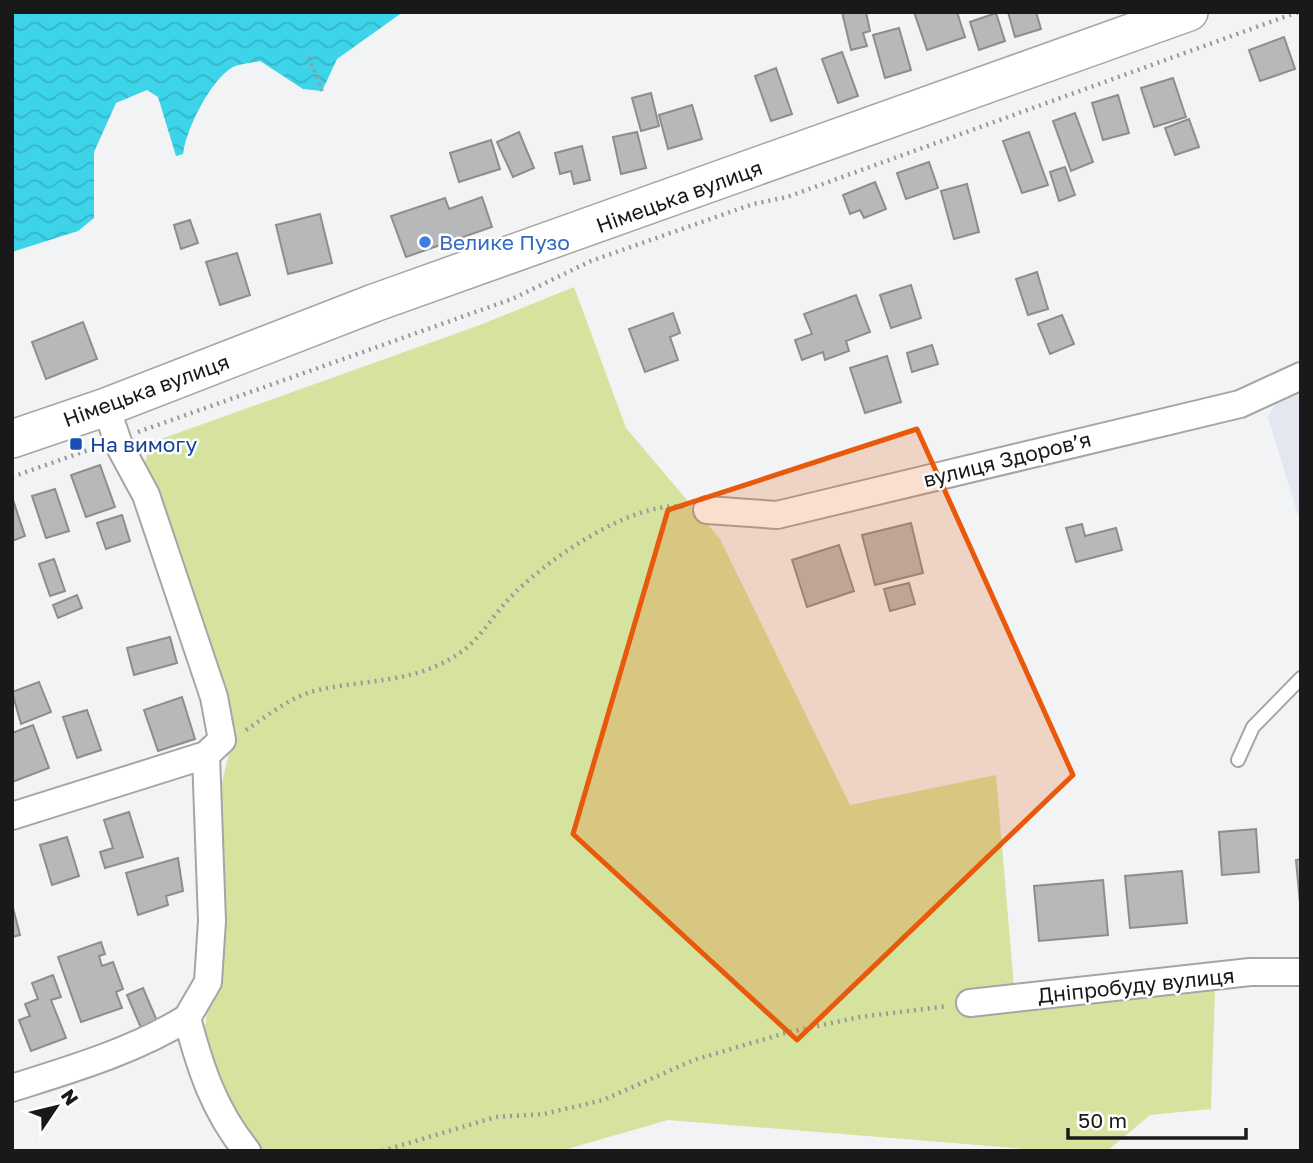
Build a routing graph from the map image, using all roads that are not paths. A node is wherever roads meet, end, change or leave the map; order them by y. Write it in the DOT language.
graph roads {
  1 [pos="1189,12"];
  2 [pos="1301,376"];
  3 [pos="111,423"];
  4 [pos="12,439"];
  5 [pos="707,510"];
  6 [pos="1301,678"];
  7 [pos="214,747"];
  8 [pos="1238,760"];
  9 [pos="12,816"];
  10 [pos="1301,972"];
  11 [pos="971,1003"];
  12 [pos="187,1018"];
  13 [pos="12,1088"];
  14 [pos="247,1151"];
  1 -- 3 [label="main road, Німецька вулиця"];
  2 -- 5 [label="street, вулиця Здоровʼя"];
  3 -- 4 [label="main road, Німецька вулиця"];
  3 -- 7 [label="street"];
  6 -- 8 [label="lane"];
  7 -- 9 [label="street"];
  7 -- 12 [label="street"];
  10 -- 11 [label="street, Дніпробуду вулиця"];
  12 -- 13 [label="street"];
  12 -- 14 [label="street"];
}
